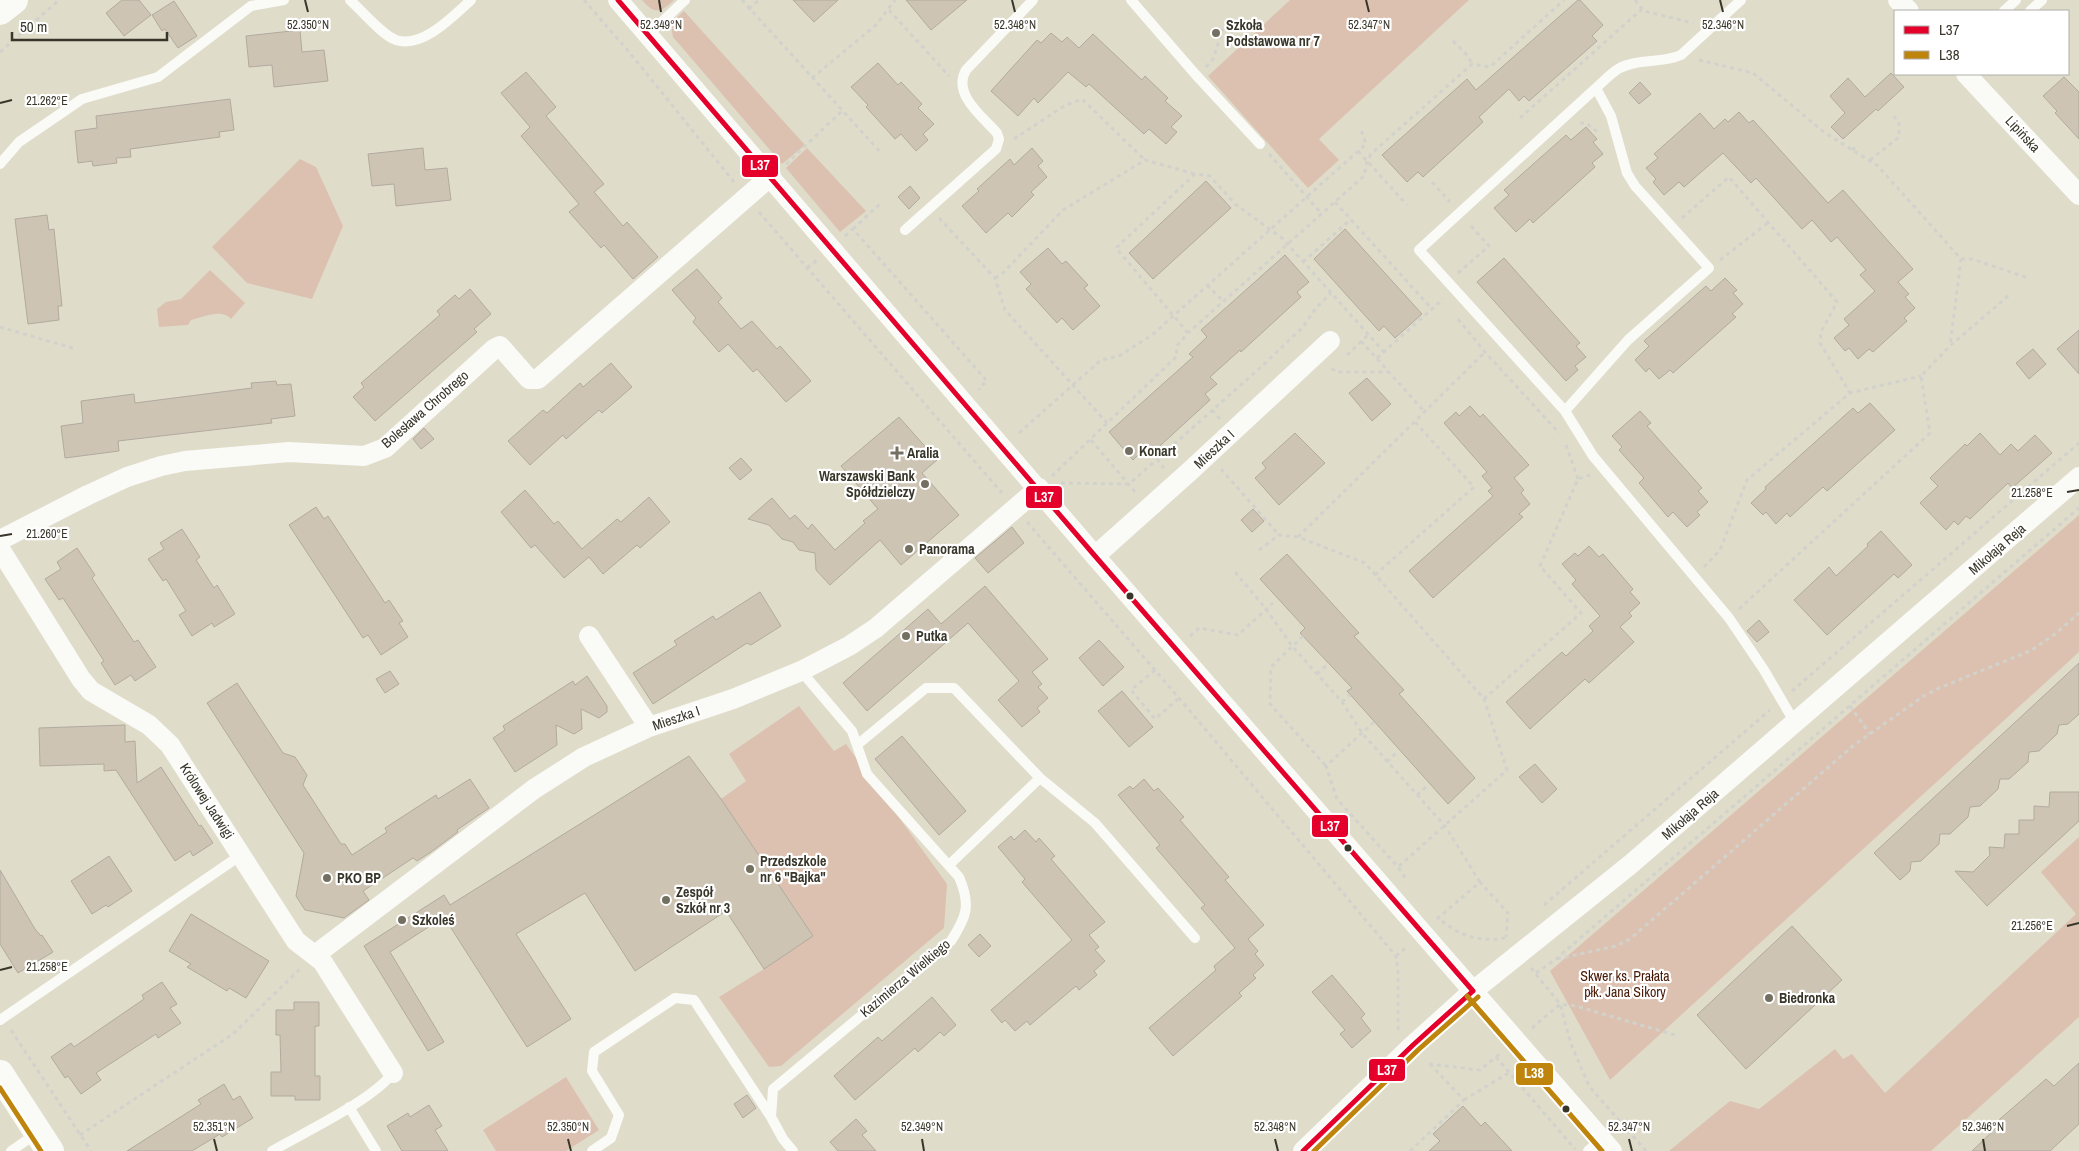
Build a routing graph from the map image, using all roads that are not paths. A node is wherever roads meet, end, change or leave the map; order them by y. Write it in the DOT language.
graph roads {
  1 [pos="14,0"];
  2 [pos="284,0"];
  3 [pos="350,0"];
  4 [pos="472,0"];
  5 [pos="618,0"];
  6 [pos="685,0"];
  7 [pos="1033,0"];
  8 [pos="1131,0"];
  9 [pos="1741,0"];
  10 [pos="1898,0"];
  11 [pos="2016,0"];
  12 [pos="2042,0"];
  13 [pos="1908,10"];
  14 [pos="2005,10"];
  15 [pos="2031,10"];
  16 [pos="0,11"];
  17 [pos="648,35"];
  18 [pos="1967,75"];
  19 [pos="1596,88"];
  20 [pos="1260,144"];
  21 [pos="0,164"];
  22 [pos="771,176"];
  23 [pos="2079,195"];
  24 [pos="905,230"];
  25 [pos="1330,341"];
  26 [pos="1565,411"];
  27 [pos="2079,478"];
  28 [pos="1046,482"];
  29 [pos="0,540"];
  30 [pos="0,549"];
  31 [pos="1095,556"];
  32 [pos="589,636"];
  33 [pos="801,671"];
  34 [pos="1796,723"];
  35 [pos="649,727"];
  36 [pos="857,744"];
  37 [pos="1040,778"];
  38 [pos="241,855"];
  39 [pos="948,865"];
  40 [pos="1195,938"];
  41 [pos="314,955"];
  42 [pos="1473,991"];
  43 [pos="2,1019"];
  44 [pos="393,1073"];
  45 [pos="0,1074"];
  46 [pos="349,1107"];
  47 [pos="771,1117"];
  48 [pos="44,1142"];
  49 [pos="1601,1147"];
  50 [pos="12,1151"];
  51 [pos="272,1151"];
  52 [pos="376,1151"];
  53 [pos="592,1151"];
  54 [pos="793,1151"];
  55 [pos="1303,1151"];
  1 -- 16 [label="street"];
  2 -- 21 [label="lane"];
  3 -- 4 [label="lane"];
  5 -- 17 [label="street"];
  6 -- 17 [label="lane"];
  7 -- 24 [label="lane"];
  8 -- 20 [label="lane"];
  9 -- 19 [label="lane"];
  10 -- 13 [label="street"];
  11 -- 14 [label="lane"];
  12 -- 15 [label="lane"];
  17 -- 22 [label="street"];
  18 -- 23 [label="street, Lipińska"];
  19 -- 26 [label="lane"];
  19 -- 26 [label="lane"];
  22 -- 28 [label="street"];
  22 -- 29 [label="street, Bolesława Chrobrego"];
  25 -- 31 [label="street, Mieszka I"];
  26 -- 34 [label="lane"];
  27 -- 34 [label="street, Mikołaja Reja"];
  28 -- 31 [label="street"];
  28 -- 33 [label="street, Mieszka I"];
  30 -- 38 [label="street, Królowej Jadwigi"];
  31 -- 42 [label="street"];
  32 -- 35 [label="street"];
  33 -- 35 [label="street, Mieszka I"];
  33 -- 36 [label="lane, Kazimierza Wielkiego"];
  34 -- 42 [label="street, Mikołaja Reja"];
  35 -- 41 [label="street, Mieszka I"];
  36 -- 37 [label="lane"];
  36 -- 39 [label="lane, Kazimierza Wielkiego"];
  37 -- 39 [label="lane"];
  37 -- 40 [label="lane"];
  38 -- 41 [label="street, Królowej Jadwigi"];
  38 -- 43 [label="lane"];
  39 -- 47 [label="lane, Kazimierza Wielkiego"];
  41 -- 44 [label="street, Królowej Jadwigi"];
  42 -- 49 [label="street"];
  42 -- 55 [label="street, Mikołaja Reja"];
  44 -- 46 [label="lane"];
  45 -- 48 [label="street"];
  46 -- 51 [label="lane"];
  46 -- 52 [label="lane"];
  47 -- 53 [label="lane"];
  47 -- 54 [label="lane"];
  48 -- 50 [label="lane"];
}
